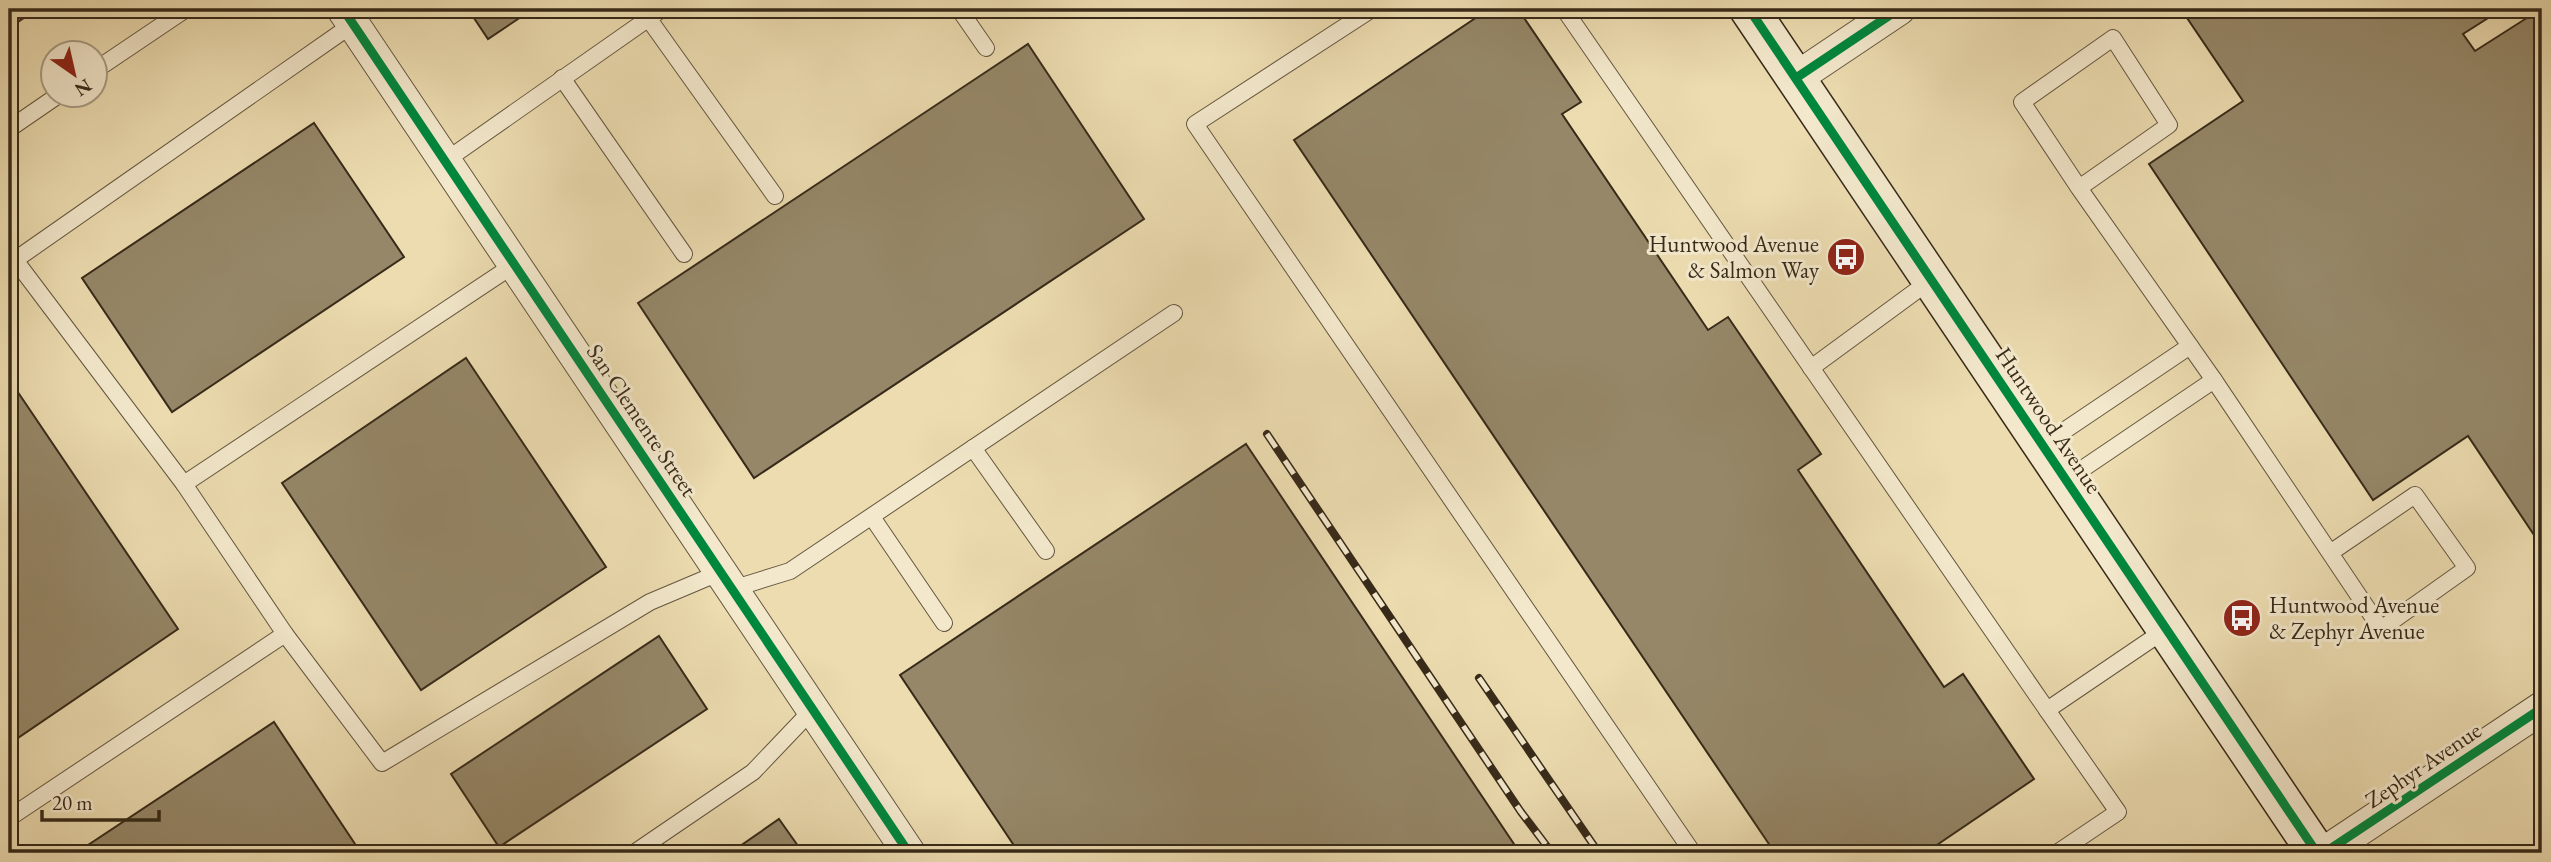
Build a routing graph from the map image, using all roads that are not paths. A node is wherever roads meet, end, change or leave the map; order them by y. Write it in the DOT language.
graph roads {
  1 [pos="186,9"];
  2 [pos="662,9"];
  3 [pos="959,9"];
  4 [pos="1372,9"];
  5 [pos="1564,9"];
  6 [pos="1749,9"];
  7 [pos="1899,9"];
  8 [pos="348,16"];
  9 [pos="648,18"];
  10 [pos="986,48"];
  11 [pos="108,62"];
  12 [pos="562,78"];
  13 [pos="1796,78"];
  14 [pos="40,108"];
  15 [pos="9,129"];
  16 [pos="445,161"];
  17 [pos="2079,188"];
  18 [pos="775,196"];
  19 [pos="684,254"];
  20 [pos="12,262"];
  21 [pos="515,264"];
  22 [pos="1931,280"];
  23 [pos="1174,313"];
  24 [pos="2190,346"];
  25 [pos="1811,368"];
  26 [pos="2214,380"];
  27 [pos="2043,445"];
  28 [pos="973,448"];
  29 [pos="2066,480"];
  30 [pos="184,484"];
  31 [pos="872,517"];
  32 [pos="1046,551"];
  33 [pos="2330,553"];
  34 [pos="727,581"];
  35 [pos="944,623"];
  36 [pos="2165,630"];
  37 [pos="285,634"];
  38 [pos="2542,708"];
  39 [pos="813,709"];
  40 [pos="2047,710"];
  41 [pos="9,818"];
  42 [pos="634,853"];
  43 [pos="909,853"];
  44 [pos="1693,853"];
  45 [pos="2057,853"];
  46 [pos="2316,853"];
  47 [pos="2324,853"];
  1 -- 11 [label="lane"];
  2 -- 9 [label="lane"];
  3 -- 10 [label="lane"];
  4 -- 44 [label="lane"];
  5 -- 25 [label="lane"];
  6 -- 13 [label="street, Huntwood Avenue"];
  7 -- 13 [label="street"];
  8 -- 16 [label="street, San Clemente Street"];
  8 -- 20 [label="lane"];
  9 -- 12 [label="lane"];
  9 -- 18 [label="lane"];
  12 -- 16 [label="lane"];
  12 -- 19 [label="lane"];
  13 -- 22 [label="street, Huntwood Avenue"];
  14 -- 15 [label="lane"];
  16 -- 21 [label="street, San Clemente Street"];
  17 -- 17 [label="lane"];
  17 -- 24 [label="lane"];
  20 -- 30 [label="lane"];
  21 -- 30 [label="lane"];
  21 -- 34 [label="street, San Clemente Street"];
  22 -- 25 [label="lane"];
  22 -- 27 [label="street, Huntwood Avenue"];
  23 -- 28 [label="lane"];
  24 -- 26 [label="lane"];
  24 -- 27 [label="lane"];
  25 -- 40 [label="lane"];
  26 -- 29 [label="lane"];
  26 -- 33 [label="lane"];
  27 -- 29 [label="street, Huntwood Avenue"];
  28 -- 31 [label="lane"];
  28 -- 32 [label="lane"];
  29 -- 36 [label="street, Huntwood Avenue"];
  30 -- 37 [label="lane"];
  31 -- 34 [label="lane"];
  31 -- 35 [label="lane"];
  33 -- 33 [label="lane"];
  34 -- 37 [label="lane"];
  34 -- 39 [label="street, San Clemente Street"];
  36 -- 40 [label="lane"];
  36 -- 46 [label="street, Huntwood Avenue"];
  37 -- 41 [label="lane"];
  38 -- 47 [label="street, Zephyr Avenue"];
  39 -- 42 [label="lane"];
  39 -- 43 [label="street, San Clemente Street"];
  40 -- 45 [label="lane"];
}
